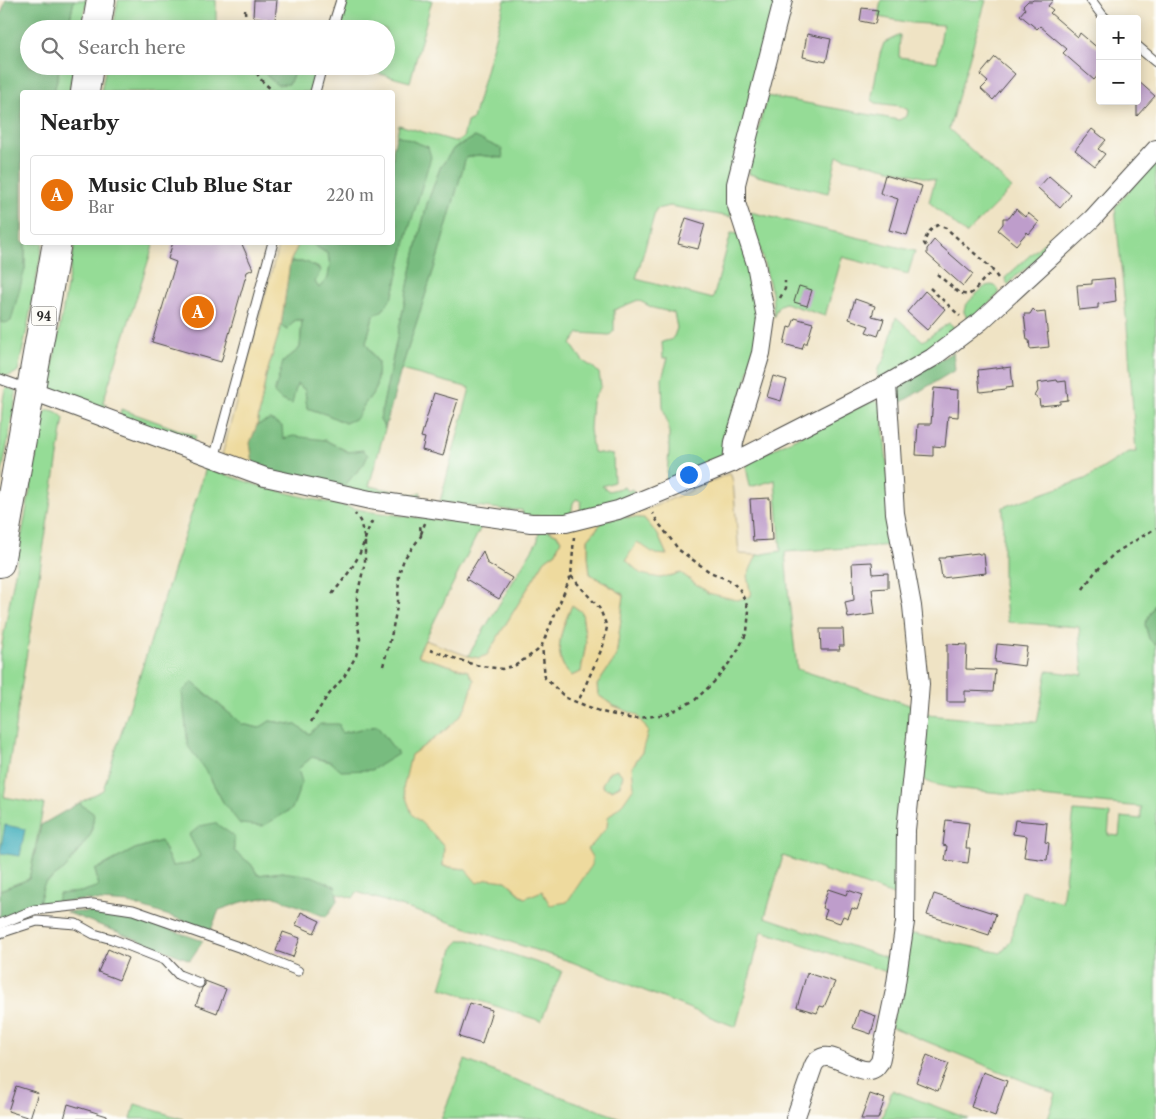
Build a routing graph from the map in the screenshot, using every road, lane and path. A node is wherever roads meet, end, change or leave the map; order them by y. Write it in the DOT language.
graph roads {
  1 [pos="101,0"];
  2 [pos="340,0"];
  3 [pos="783,0"];
  4 [pos="1091,0"];
  5 [pos="245,10"];
  6 [pos="1102,15"];
  7 [pos="98,20"];
  8 [pos="246,20"];
  9 [pos="334,20"];
  10 [pos="1141,49"];
  11 [pos="1156,62"];
  12 [pos="88,75"];
  13 [pos="258,75"];
  14 [pos="319,75"];
  15 [pos="85,90"];
  16 [pos="272,90"];
  17 [pos="315,90"];
  18 [pos="1156,148"];
  19 [pos="56,245"];
  20 [pos="272,245"];
  21 [pos="926,246"];
  22 [pos="994,271"];
  23 [pos="937,274"];
  24 [pos="930,288"];
  25 [pos="1008,296"];
  26 [pos="970,329"];
  27 [pos="0,379"];
  28 [pos="886,384"];
  29 [pos="30,390"];
  30 [pos="214,458"];
  31 [pos="732,463"];
  32 [pos="338,493"];
  33 [pos="646,499"];
  34 [pos="385,502"];
  35 [pos="410,506"];
  36 [pos="575,521"];
  37 [pos="1156,528"];
  38 [pos="365,540"];
  39 [pos="0,563"];
  40 [pos="571,576"];
  41 [pos="1083,589"];
  42 [pos="332,594"];
  43 [pos="542,645"];
  44 [pos="430,650"];
  45 [pos="383,666"];
  46 [pos="578,703"];
  47 [pos="311,722"];
  48 [pos="0,924"];
  49 [pos="0,933"];
  50 [pos="298,971"];
  51 [pos="198,983"];
  52 [pos="795,1119"];
  1 -- 7 [label="main road"];
  2 -- 9 [label="lane"];
  3 -- 31 [label="street"];
  4 -- 6 [label="lane"];
  5 -- 8 [label="path"];
  10 -- 11 [label="lane"];
  12 -- 15 [label="main road"];
  13 -- 16 [label="path"];
  14 -- 17 [label="lane"];
  18 -- 25 [label="street"];
  19 -- 29 [label="main road, 94"];
  20 -- 30 [label="lane"];
  21 -- 22 [label="path"];
  22 -- 23 [label="path"];
  22 -- 25 [label="path"];
  24 -- 26 [label="path"];
  25 -- 26 [label="street"];
  26 -- 28 [label="street"];
  27 -- 29 [label="lane"];
  28 -- 31 [label="street"];
  28 -- 52 [label="street"];
  29 -- 30 [label="street"];
  29 -- 39 [label="main road, 94"];
  30 -- 32 [label="street"];
  31 -- 33 [label="street"];
  32 -- 34 [label="street"];
  32 -- 38 [label="path"];
  33 -- 36 [label="street"];
  33 -- 46 [label="path"];
  34 -- 35 [label="street"];
  34 -- 38 [label="path"];
  35 -- 36 [label="street"];
  35 -- 45 [label="path"];
  36 -- 40 [label="path"];
  37 -- 41 [label="path"];
  38 -- 42 [label="path"];
  38 -- 47 [label="path"];
  40 -- 43 [label="path"];
  40 -- 46 [label="path"];
  43 -- 44 [label="path"];
  43 -- 46 [label="path"];
  48 -- 50 [label="lane"];
  49 -- 51 [label="lane"];
}
